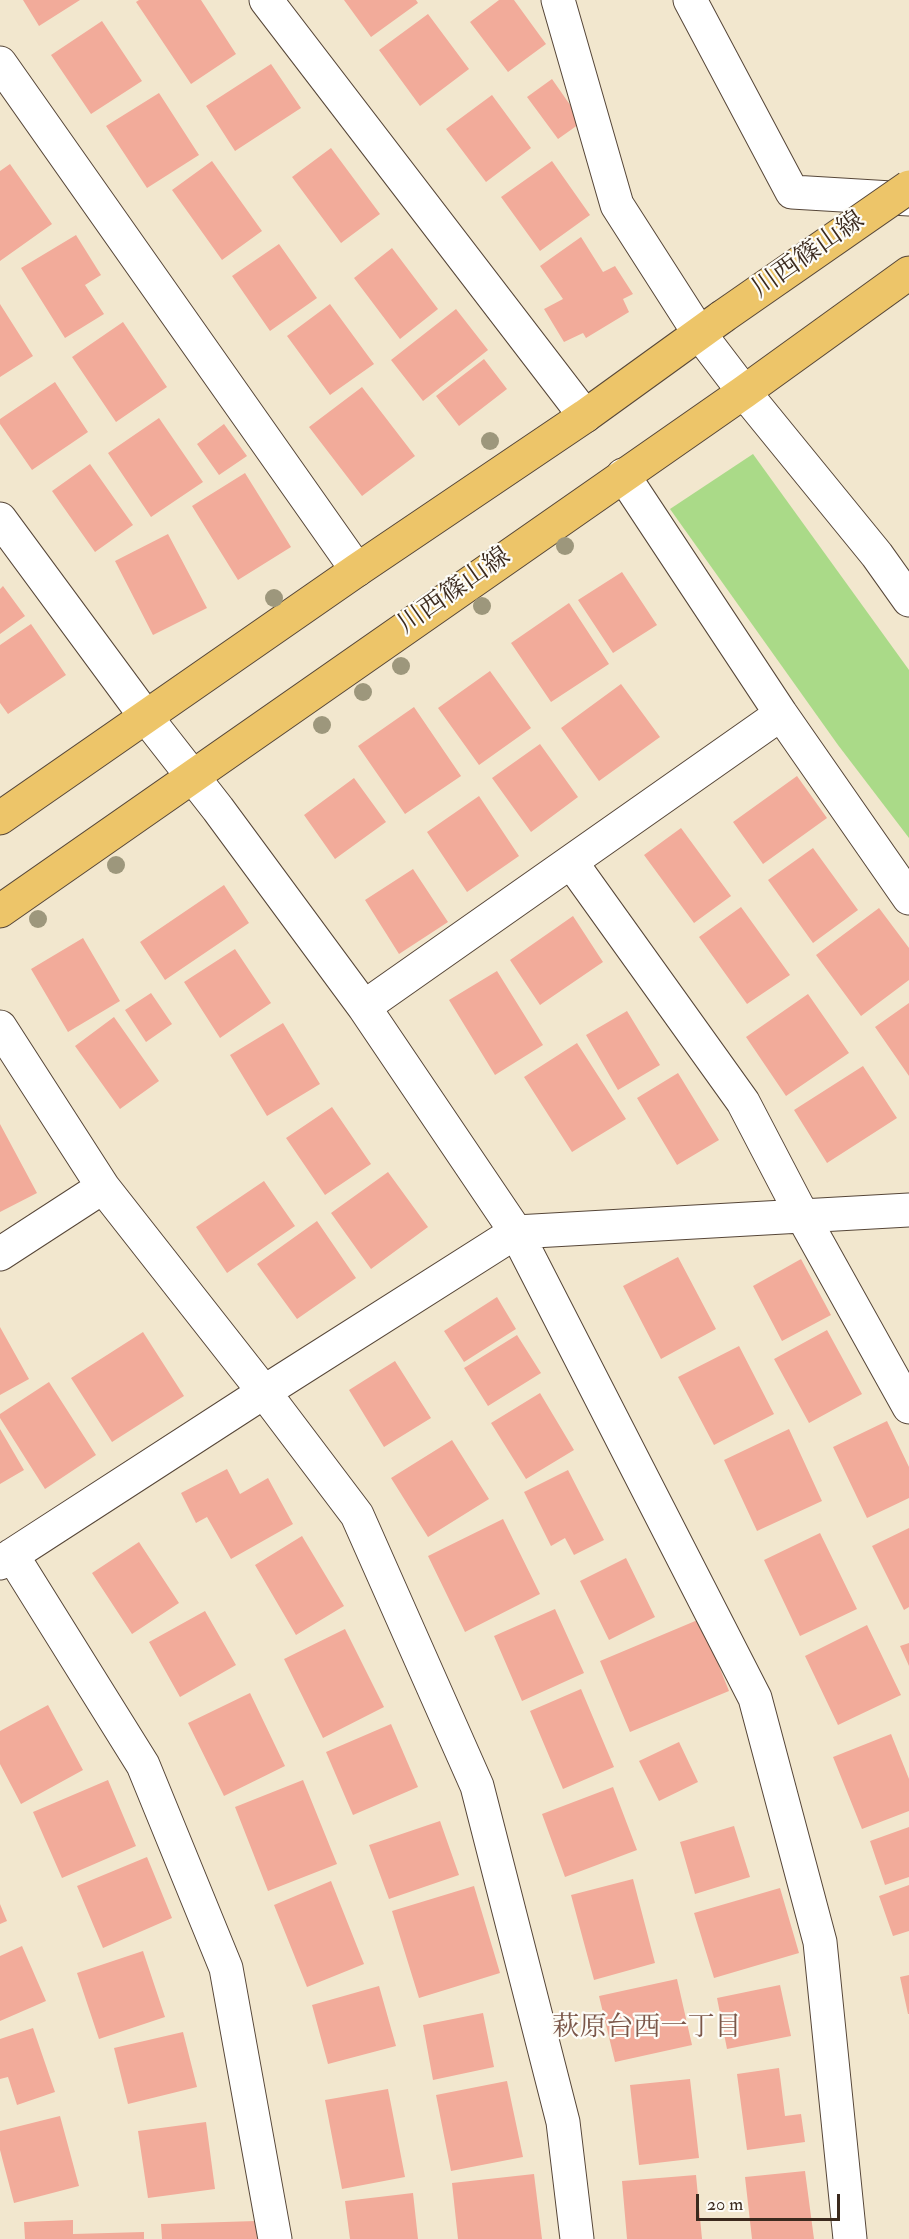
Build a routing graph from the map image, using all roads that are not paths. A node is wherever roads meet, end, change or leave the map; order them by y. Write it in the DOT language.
graph roads {
  1 [pos="266,0"];
  2 [pos="558,0"];
  3 [pos="690,0"];
  4 [pos="0,63"];
  5 [pos="909,186"];
  6 [pos="909,199"];
  7 [pos="909,273"];
  8 [pos="711,325"];
  9 [pos="753,385"];
  10 [pos="585,416"];
  11 [pos="623,475"];
  12 [pos="0,519"];
  13 [pos="357,570"];
  14 [pos="909,600"];
  15 [pos="781,714"];
  16 [pos="146,717"];
  17 [pos="192,775"];
  18 [pos="0,818"];
  19 [pos="571,862"];
  20 [pos="909,898"];
  21 [pos="0,911"];
  22 [pos="364,1007"];
  23 [pos="0,1027"];
  24 [pos="103,1186"];
  25 [pos="909,1210"];
  26 [pos="802,1215"];
  27 [pos="516,1233"];
  28 [pos="0,1254"];
  29 [pos="264,1392"];
  30 [pos="909,1407"];
  31 [pos="6,1559"];
  32 [pos="275,2239"];
  33 [pos="577,2239"];
  34 [pos="850,2239"];
  1 -- 10 [label="street"];
  2 -- 8 [label="street"];
  3 -- 6 [label="street"];
  4 -- 13 [label="street"];
  5 -- 8 [label="main road, 川西篠山線, bridge"];
  7 -- 9 [label="main road, 川西篠山線"];
  8 -- 9 [label="street"];
  8 -- 10 [label="main road, 川西篠山線"];
  9 -- 11 [label="main road, 川西篠山線"];
  9 -- 14 [label="street"];
  10 -- 13 [label="main road, 川西篠山線"];
  11 -- 15 [label="street"];
  11 -- 17 [label="main road, 川西篠山線"];
  12 -- 16 [label="street"];
  13 -- 16 [label="main road, 川西篠山線"];
  15 -- 19 [label="street"];
  15 -- 20 [label="street"];
  16 -- 17 [label="street"];
  16 -- 18 [label="main road, 川西篠山線"];
  17 -- 21 [label="main road, 川西篠山線"];
  17 -- 22 [label="street"];
  19 -- 22 [label="street"];
  19 -- 26 [label="street"];
  22 -- 27 [label="street"];
  23 -- 24 [label="street"];
  24 -- 28 [label="street"];
  24 -- 29 [label="street"];
  25 -- 26 [label="street"];
  26 -- 27 [label="street"];
  26 -- 30 [label="street"];
  27 -- 29 [label="street"];
  27 -- 34 [label="street"];
  29 -- 31 [label="street"];
  29 -- 33 [label="street"];
  31 -- 32 [label="street"];
}
